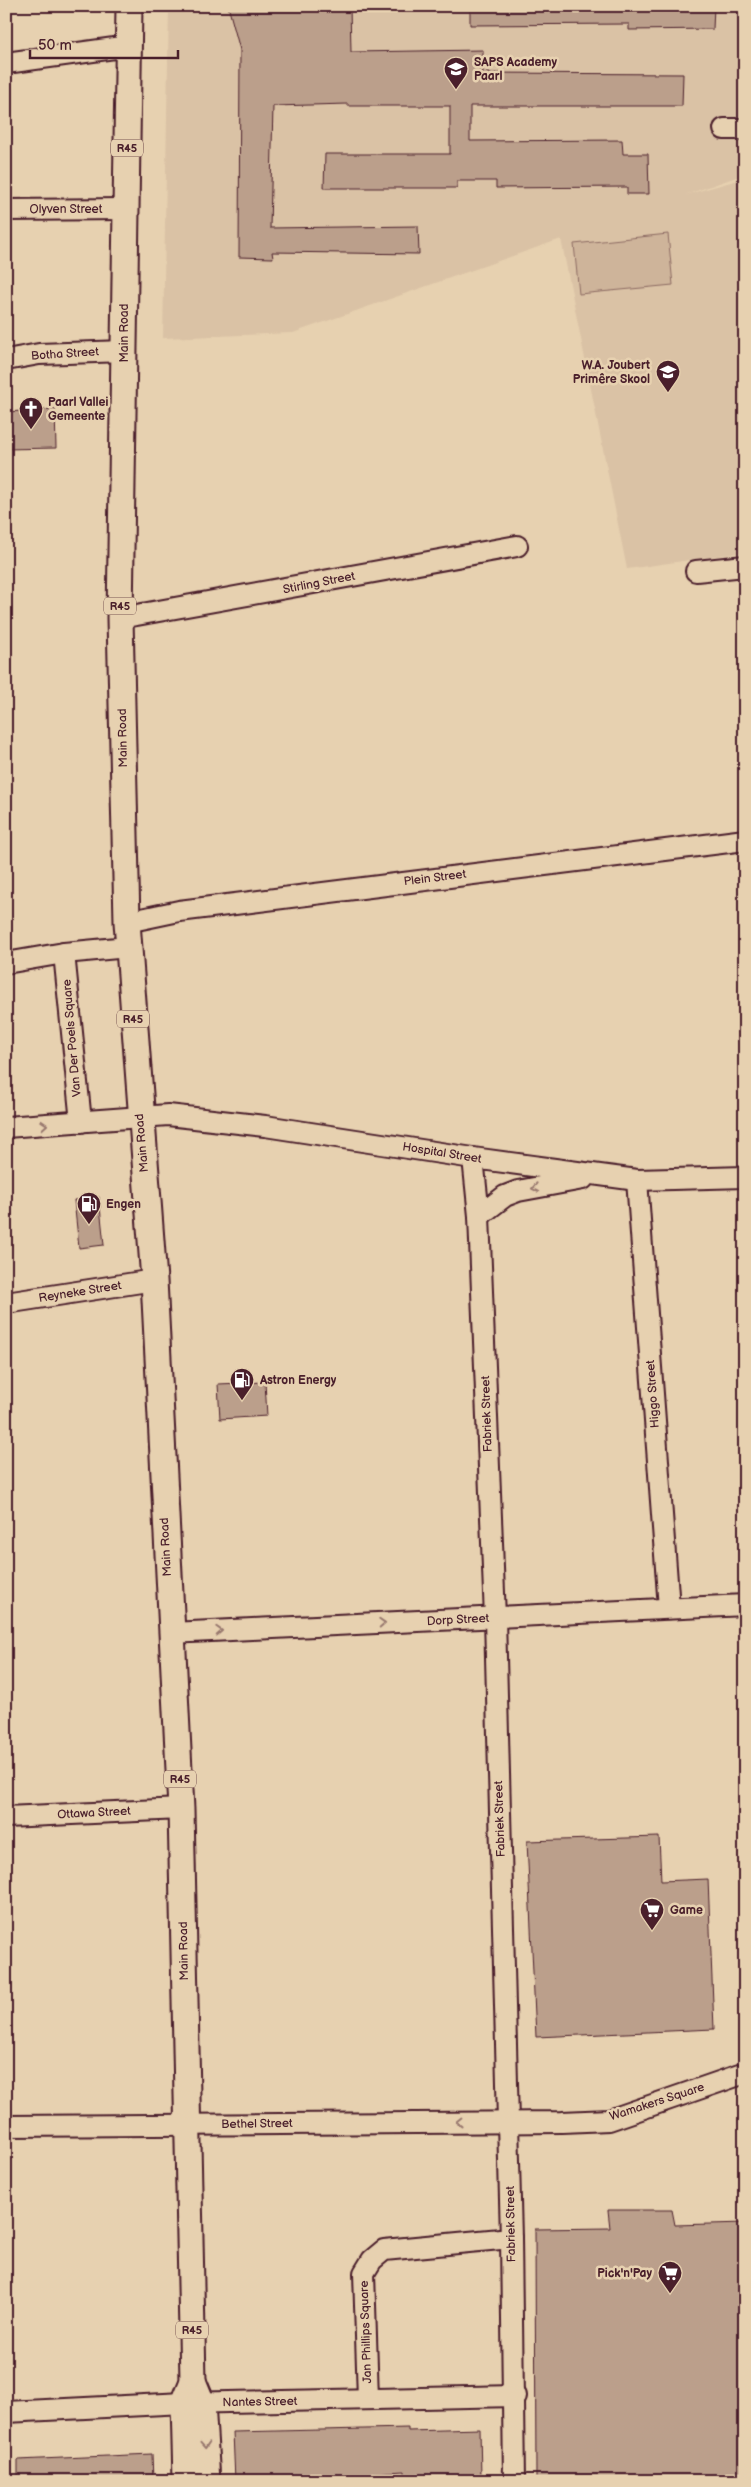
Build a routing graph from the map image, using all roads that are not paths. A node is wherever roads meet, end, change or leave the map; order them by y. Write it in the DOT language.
graph roads {
  1 [pos="130,6"];
  2 [pos="129,46"];
  3 [pos="6,64"];
  4 [pos="745,129"];
  5 [pos="724,130"];
  6 [pos="126,209"];
  7 [pos="6,210"];
  8 [pos="124,351"];
  9 [pos="6,360"];
  10 [pos="517,546"];
  11 [pos="745,566"];
  12 [pos="696,571"];
  13 [pos="120,618"];
  14 [pos="745,840"];
  15 [pos="128,934"];
  16 [pos="64,953"];
  17 [pos="6,963"];
  18 [pos="140,1116"];
  19 [pos="81,1122"];
  20 [pos="6,1127"];
  21 [pos="473,1158"];
  22 [pos="600,1176"];
  23 [pos="745,1177"];
  24 [pos="637,1180"];
  25 [pos="480,1216"];
  26 [pos="154,1280"];
  27 [pos="6,1303"];
  28 [pos="745,1605"];
  29 [pos="668,1608"];
  30 [pos="495,1618"];
  31 [pos="171,1633"];
  32 [pos="181,1809"];
  33 [pos="6,1817"];
  34 [pos="745,2073"];
  35 [pos="508,2122"];
  36 [pos="187,2125"];
  37 [pos="6,2126"];
  38 [pos="511,2238"];
  39 [pos="193,2396"];
  40 [pos="514,2396"];
  41 [pos="368,2399"];
  42 [pos="6,2412"];
  43 [pos="186,2481"];
  44 [pos="207,2481"];
  45 [pos="514,2481"];
  1 -- 2 [label="main road, Main Road / R45"];
  2 -- 3 [label="street"];
  2 -- 6 [label="main road, Main Road / R45"];
  4 -- 5 [label="street"];
  6 -- 7 [label="street, Olyven Street"];
  6 -- 8 [label="main road, Main Road / R45"];
  8 -- 9 [label="street, Botha Street"];
  8 -- 13 [label="main road, Main Road / R45"];
  10 -- 13 [label="street, Stirling Street"];
  11 -- 12 [label="street"];
  13 -- 15 [label="main road, Main Road / R45"];
  14 -- 15 [label="street, Plein Street"];
  15 -- 16 [label="street, Plein Street"];
  15 -- 18 [label="main road, Main Road / R45"];
  16 -- 17 [label="street, Plein Street"];
  16 -- 19 [label="street, Van Der Poels Square"];
  18 -- 19 [label="street"];
  18 -- 21 [label="street, Hospital Street"];
  18 -- 26 [label="main road, Main Road / R45"];
  20 -- 19 [label="street, one-way"];
  21 -- 22 [label="street, Hospital Street"];
  21 -- 25 [label="street, Fabriek Street"];
  22 -- 24 [label="street, Hospital Street"];
  22 -- 25 [label="street, one-way"];
  23 -- 24 [label="street, Hospital Street"];
  24 -- 29 [label="street, Higgo Street"];
  25 -- 30 [label="street, Fabriek Street"];
  26 -- 27 [label="street, Reyneke Street"];
  26 -- 31 [label="main road, Main Road / R45"];
  28 -- 29 [label="street, Dorp Street"];
  29 -- 30 [label="street, Dorp Street"];
  31 -- 30 [label="street, Dorp Street, one-way"];
  30 -- 35 [label="street, Fabriek Street"];
  31 -- 32 [label="main road, Main Road / R45"];
  32 -- 33 [label="street, Ottawa Street"];
  32 -- 36 [label="main road, Main Road / R45"];
  34 -- 35 [label="street, Wamakers Square"];
  35 -- 36 [label="street, Bethel Street, one-way"];
  35 -- 38 [label="street, Fabriek Street"];
  36 -- 37 [label="street, Bethel Street"];
  36 -- 39 [label="main road, Main Road / R45"];
  38 -- 40 [label="street, Fabriek Street"];
  38 -- 41 [label="street, Jan Phillips Square"];
  39 -- 41 [label="street, Nantes Street"];
  39 -- 42 [label="street, Nantes Street"];
  39 -- 43 [label="main road, R45"];
  39 -- 44 [label="main road, R45, one-way"];
  40 -- 41 [label="street, Nantes Street"];
  40 -- 45 [label="street, Fabriek Street"];
}
